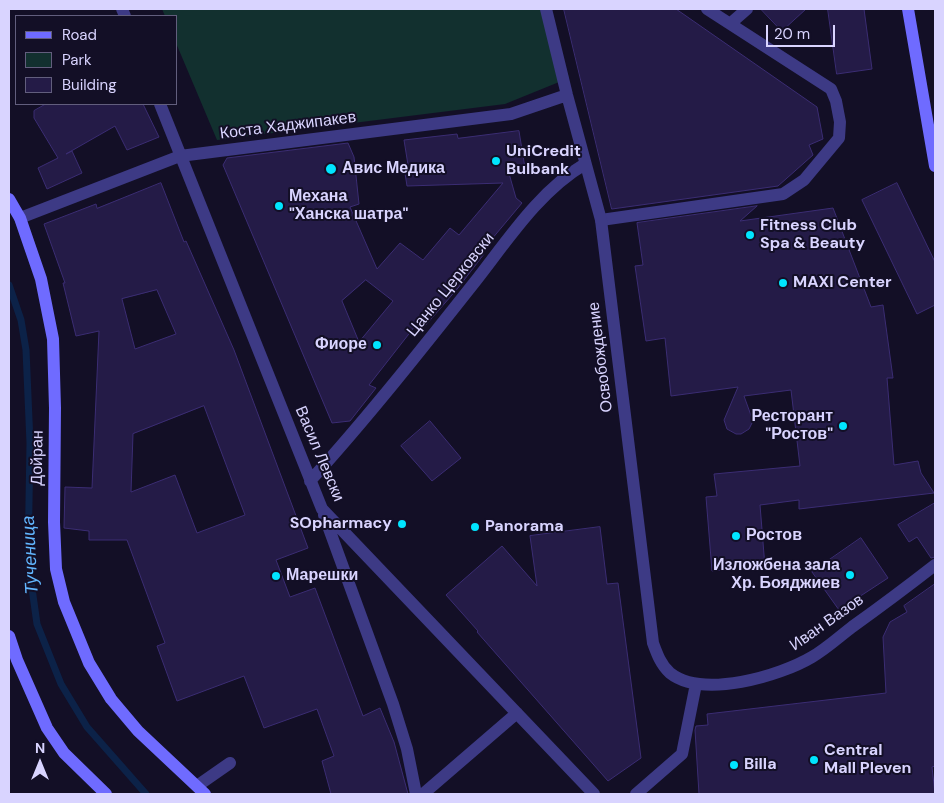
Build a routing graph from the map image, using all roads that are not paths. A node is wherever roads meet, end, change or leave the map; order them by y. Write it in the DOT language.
graph roads {
  1 [pos="546,9"];
  2 [pos="707,9"];
  3 [pos="747,9"];
  4 [pos="908,9"];
  5 [pos="731,23"];
  6 [pos="567,95"];
  7 [pos="160,105"];
  8 [pos="180,156"];
  9 [pos="585,164"];
  10 [pos="935,166"];
  11 [pos="9,198"];
  12 [pos="20,218"];
  13 [pos="601,220"];
  14 [pos="310,481"];
  15 [pos="322,509"];
  16 [pos="935,565"];
  17 [pos="9,636"];
  18 [pos="696,684"];
  19 [pos="517,713"];
  20 [pos="230,763"];
  21 [pos="201,790"];
  22 [pos="106,794"];
  23 [pos="416,794"];
  24 [pos="423,794"];
  25 [pos="594,794"];
  26 [pos="636,794"];
  1 -- 6 [label="street, Освобождение"];
  2 -- 5 [label="street"];
  3 -- 5 [label="street"];
  4 -- 10 [label="main road"];
  5 -- 13 [label="street"];
  6 -- 8 [label="street, Коста Хаджипакев"];
  6 -- 9 [label="street, Освобождение"];
  7 -- 8 [label="street, Васил Левски"];
  8 -- 12 [label="street, Коста Хаджипакев"];
  8 -- 14 [label="street, Васил Левски"];
  9 -- 13 [label="street, Освобождение"];
  9 -- 14 [label="street, Цанко Церковски"];
  11 -- 12 [label="main road, Дойран"];
  12 -- 21 [label="main road, Дойран"];
  13 -- 18 [label="street, Освобождение"];
  14 -- 15 [label="street, Васил Левски"];
  15 -- 19 [label="street, Васил Левски"];
  15 -- 23 [label="street"];
  16 -- 18 [label="street, Иван Вазов"];
  17 -- 22 [label="main road"];
  18 -- 26 [label="street"];
  19 -- 24 [label="street"];
  19 -- 25 [label="street, Васил Левски"];
  20 -- 21 [label="street"];
}
